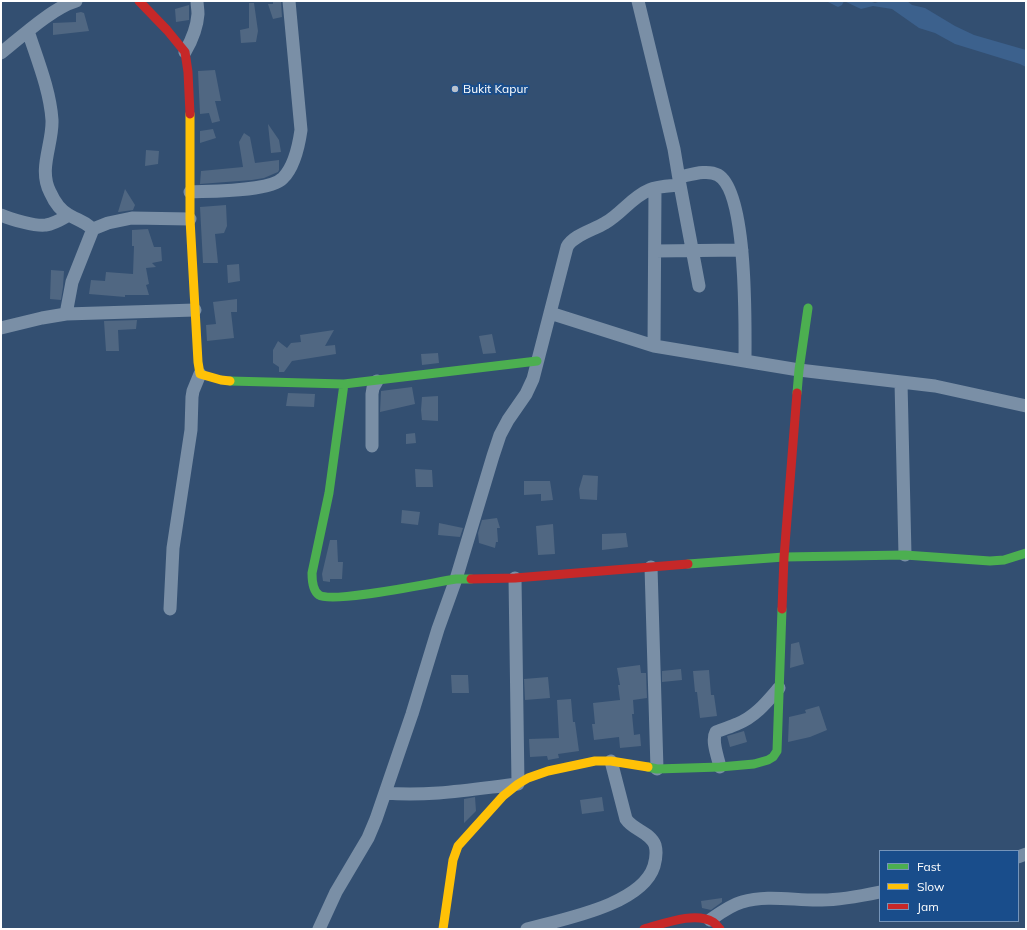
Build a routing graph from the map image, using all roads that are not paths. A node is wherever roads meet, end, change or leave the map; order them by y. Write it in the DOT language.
graph roads {
  1 [pos="76,1"];
  2 [pos="139,1"];
  3 [pos="197,1"];
  4 [pos="289,1"];
  5 [pos="638,1"];
  6 [pos="28,31"];
  7 [pos="185,52"];
  8 [pos="1,54"];
  9 [pos="679,181"];
  10 [pos="655,188"];
  11 [pos="190,192"];
  12 [pos="1,215"];
  13 [pos="69,215"];
  14 [pos="190,219"];
  15 [pos="93,229"];
  16 [pos="692,250"];
  17 [pos="742,250"];
  18 [pos="655,251"];
  19 [pos="698,286"];
  20 [pos="808,308"];
  21 [pos="195,310"];
  22 [pos="550,313"];
  23 [pos="66,314"];
  24 [pos="1,328"];
  25 [pos="654,346"];
  26 [pos="537,361"];
  27 [pos="745,361"];
  28 [pos="799,370"];
  29 [pos="200,374"];
  30 [pos="377,381"];
  31 [pos="901,382"];
  32 [pos="344,384"];
  33 [pos="1026,406"];
  34 [pos="372,446"];
  35 [pos="1026,553"];
  36 [pos="905,555"];
  37 [pos="784,557"];
  38 [pos="651,567"];
  39 [pos="515,578"];
  40 [pos="456,579"];
  41 [pos="170,608"];
  42 [pos="780,688"];
  43 [pos="611,761"];
  44 [pos="720,767"];
  45 [pos="657,769"];
  46 [pos="518,784"];
  47 [pos="384,793"];
  48 [pos="879,892"];
  49 [pos="710,920"];
  50 [pos="319,929"];
  51 [pos="443,929"];
  52 [pos="527,929"];
  53 [pos="644,929"];
  54 [pos="720,929"];
  1 -- 6 [label="street"];
  2 -- 7 [label="street"];
  3 -- 7 [label="street"];
  4 -- 11 [label="street"];
  5 -- 9 [label="street"];
  6 -- 8 [label="street"];
  6 -- 13 [label="street"];
  7 -- 11 [label="street"];
  9 -- 10 [label="street"];
  9 -- 16 [label="street"];
  9 -- 17 [label="street"];
  10 -- 18 [label="street"];
  10 -- 22 [label="street"];
  11 -- 14 [label="street"];
  12 -- 13 [label="street"];
  13 -- 15 [label="street"];
  14 -- 15 [label="street"];
  14 -- 21 [label="street"];
  15 -- 23 [label="street"];
  16 -- 17 [label="street"];
  16 -- 18 [label="street"];
  16 -- 19 [label="street"];
  17 -- 27 [label="street"];
  18 -- 25 [label="street"];
  20 -- 28 [label="street"];
  21 -- 23 [label="street"];
  21 -- 29 [label="street"];
  22 -- 25 [label="street"];
  22 -- 26 [label="street"];
  23 -- 24 [label="street"];
  25 -- 27 [label="street"];
  26 -- 30 [label="street"];
  26 -- 40 [label="street"];
  27 -- 28 [label="street"];
  28 -- 31 [label="street"];
  28 -- 37 [label="street"];
  29 -- 32 [label="street"];
  29 -- 41 [label="street"];
  30 -- 32 [label="street"];
  30 -- 34 [label="street"];
  31 -- 33 [label="street"];
  31 -- 36 [label="street"];
  32 -- 40 [label="street"];
  35 -- 36 [label="street"];
  36 -- 37 [label="street"];
  37 -- 38 [label="street"];
  37 -- 42 [label="street"];
  38 -- 39 [label="street"];
  38 -- 45 [label="street"];
  39 -- 40 [label="street"];
  39 -- 46 [label="street"];
  40 -- 47 [label="street"];
  42 -- 44 [label="street"];
  42 -- 44 [label="street"];
  43 -- 45 [label="street"];
  43 -- 46 [label="street"];
  43 -- 52 [label="street"];
  44 -- 45 [label="street"];
  46 -- 47 [label="street"];
  46 -- 51 [label="street"];
  47 -- 50 [label="street"];
  48 -- 49 [label="street"];
  49 -- 53 [label="street"];
  49 -- 54 [label="street"];
}
